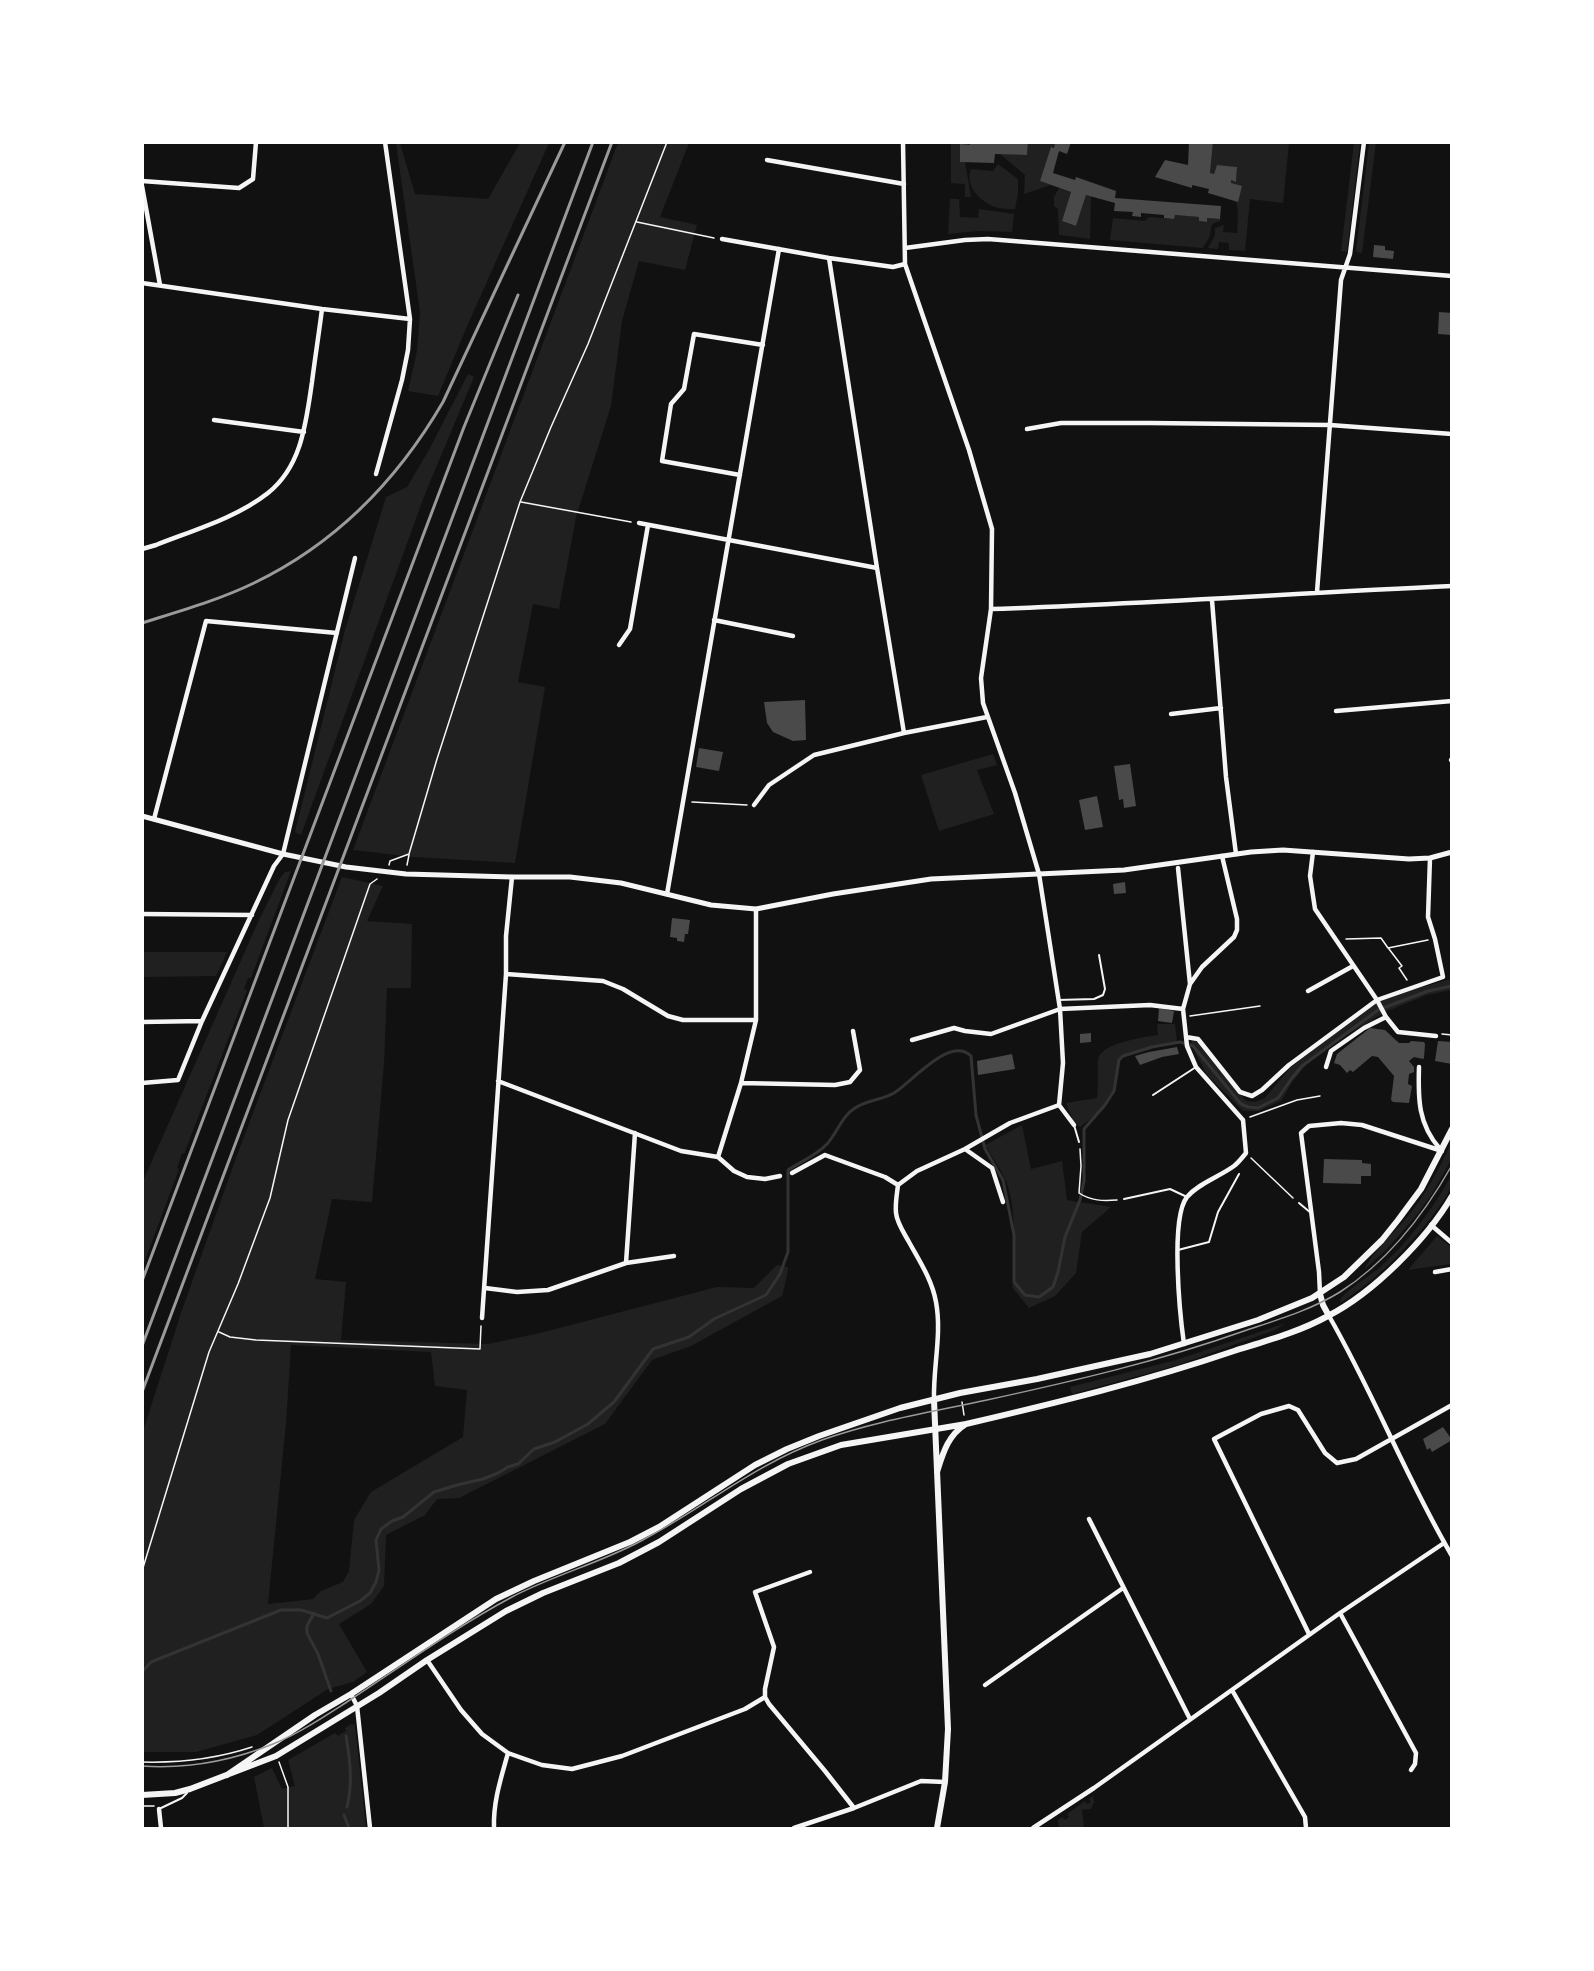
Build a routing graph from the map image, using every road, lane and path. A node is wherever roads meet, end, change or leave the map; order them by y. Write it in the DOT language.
graph roads {
  1 [pos="256,142"];
  2 [pos="385,142"];
  3 [pos="667,142"];
  4 [pos="903,142"];
  5 [pos="1364,142"];
  6 [pos="767,160"];
  7 [pos="142,184"];
  8 [pos="904,184"];
  9 [pos="636,222"];
  10 [pos="722,239"];
  11 [pos="905,248"];
  12 [pos="779,249"];
  13 [pos="830,258"];
  14 [pos="905,264"];
  15 [pos="1346,267"];
  16 [pos="1452,276"];
  17 [pos="142,283"];
  18 [pos="160,285"];
  19 [pos="322,309"];
  20 [pos="410,319"];
  21 [pos="763,345"];
  22 [pos="214,420"];
  23 [pos="1330,425"];
  24 [pos="1027,429"];
  25 [pos="304,432"];
  26 [pos="1452,434"];
  27 [pos="376,474"];
  28 [pos="740,475"];
  29 [pos="520,502"];
  30 [pos="639,523"];
  31 [pos="648,525"];
  32 [pos="728,540"];
  33 [pos="142,549"];
  34 [pos="355,558"];
  35 [pos="877,568"];
  36 [pos="1452,586"];
  37 [pos="1317,592"];
  38 [pos="1212,600"];
  39 [pos="991,609"];
  40 [pos="714,620"];
  41 [pos="337,633"];
  42 [pos="793,636"];
  43 [pos="619,645"];
  44 [pos="1452,701"];
  45 [pos="1221,708"];
  46 [pos="1336,711"];
  47 [pos="1171,714"];
  48 [pos="987,717"];
  49 [pos="904,733"];
  50 [pos="682,802"];
  51 [pos="754,805"];
  52 [pos="142,816"];
  53 [pos="154,819"];
  54 [pos="1313,852"];
  55 [pos="1452,852"];
  56 [pos="283,854"];
  57 [pos="409,854"];
  58 [pos="1236,854"];
  59 [pos="1222,856"];
  60 [pos="1430,858"];
  61 [pos="1178,868"];
  62 [pos="387,872"];
  63 [pos="406,873"];
  64 [pos="1039,873"];
  65 [pos="512,878"];
  66 [pos="667,894"];
  67 [pos="756,909"];
  68 [pos="142,914"];
  69 [pos="252,915"];
  70 [pos="1335,939"];
  71 [pos="1435,939"];
  72 [pos="1388,948"];
  73 [pos="1099,955"];
  74 [pos="1353,966"];
  75 [pos="506,974"];
  76 [pos="1404,974"];
  77 [pos="1452,975"];
  78 [pos="1443,977"];
  79 [pos="1190,984"];
  80 [pos="1308,991"];
  81 [pos="1058,1000"];
  82 [pos="1378,1001"];
  83 [pos="1260,1006"];
  84 [pos="1060,1010"];
  85 [pos="1183,1010"];
  86 [pos="1386,1015"];
  87 [pos="1184,1017"];
  88 [pos="756,1020"];
  89 [pos="202,1021"];
  90 [pos="142,1022"];
  91 [pos="853,1031"];
  92 [pos="1436,1036"];
  93 [pos="912,1040"];
  94 [pos="1186,1041"];
  95 [pos="1196,1067"];
  96 [pos="1326,1067"];
  97 [pos="1419,1067"];
  98 [pos="498,1081"];
  99 [pos="142,1083"];
  100 [pos="741,1083"];
  101 [pos="1153,1095"];
  102 [pos="1320,1096"];
  103 [pos="1059,1105"];
  104 [pos="1243,1120"];
  105 [pos="1074,1125"];
  106 [pos="1452,1129"];
  107 [pos="635,1133"];
  108 [pos="1079,1142"];
  109 [pos="965,1149"];
  110 [pos="1442,1151"];
  111 [pos="718,1157"];
  112 [pos="1257,1165"];
  113 [pos="792,1173"];
  114 [pos="1239,1174"];
  115 [pos="780,1176"];
  116 [pos="898,1185"];
  117 [pos="1452,1196"];
  118 [pos="1187,1197"];
  119 [pos="1124,1199"];
  120 [pos="1003,1202"];
  121 [pos="1299,1203"];
  122 [pos="1312,1214"];
  123 [pos="1431,1225"];
  124 [pos="1452,1243"];
  125 [pos="1178,1250"];
  126 [pos="674,1256"];
  127 [pos="626,1263"];
  128 [pos="1452,1269"];
  129 [pos="1435,1272"];
  130 [pos="485,1288"];
  131 [pos="1320,1294"];
  132 [pos="1329,1316"];
  133 [pos="482,1318"];
  134 [pos="218,1331"];
  135 [pos="1185,1344"];
  136 [pos="960,1393"];
  137 [pos="934,1400"];
  138 [pos="1452,1405"];
  139 [pos="966,1424"];
  140 [pos="934,1429"];
  141 [pos="1391,1440"];
  142 [pos="937,1472"];
  143 [pos="1089,1519"];
  144 [pos="1444,1543"];
  145 [pos="1452,1556"];
  146 [pos="142,1571"];
  147 [pos="810,1572"];
  148 [pos="1123,1588"];
  149 [pos="1340,1613"];
  150 [pos="1310,1635"];
  151 [pos="427,1660"];
  152 [pos="985,1685"];
  153 [pos="1232,1690"];
  154 [pos="351,1694"];
  155 [pos="765,1697"];
  156 [pos="357,1706"];
  157 [pos="1190,1719"];
  158 [pos="256,1746"];
  159 [pos="508,1753"];
  160 [pos="278,1760"];
  161 [pos="142,1762"];
  162 [pos="1411,1770"];
  163 [pos="227,1775"];
  164 [pos="945,1782"];
  165 [pos="190,1789"];
  166 [pos="142,1795"];
  167 [pos="854,1808"];
  168 [pos="159,1809"];
  169 [pos="161,1828"];
  170 [pos="288,1828"];
  171 [pos="370,1828"];
  172 [pos="494,1828"];
  173 [pos="794,1828"];
  174 [pos="937,1828"];
  175 [pos="1033,1828"];
  176 [pos="1306,1828"];
  1 -- 7 [label="street"];
  2 -- 20 [label="street"];
  3 -- 9 [label="path"];
  4 -- 8 [label="street"];
  5 -- 15 [label="street"];
  6 -- 8 [label="street"];
  7 -- 18 [label="street"];
  8 -- 11 [label="street"];
  9 -- 10 [label="path"];
  9 -- 29 [label="path"];
  10 -- 12 [label="street"];
  11 -- 14 [label="street"];
  11 -- 15 [label="street"];
  12 -- 13 [label="street"];
  12 -- 21 [label="street"];
  13 -- 14 [label="street"];
  13 -- 35 [label="street"];
  14 -- 39 [label="street"];
  15 -- 16 [label="street"];
  15 -- 23 [label="street"];
  17 -- 18 [label="street"];
  18 -- 19 [label="street"];
  19 -- 20 [label="street"];
  19 -- 25 [label="street"];
  20 -- 27 [label="street"];
  21 -- 28 [label="street"];
  21 -- 28 [label="street"];
  22 -- 25 [label="street"];
  23 -- 24 [label="street"];
  23 -- 26 [label="street"];
  23 -- 37 [label="street"];
  25 -- 33 [label="street"];
  28 -- 32 [label="street"];
  29 -- 30 [label="path"];
  29 -- 57 [label="path"];
  30 -- 31 [label="street"];
  31 -- 32 [label="street"];
  31 -- 43 [label="street"];
  32 -- 35 [label="street"];
  32 -- 40 [label="street"];
  34 -- 41 [label="street"];
  35 -- 49 [label="street"];
  36 -- 37 [label="street"];
  37 -- 38 [label="street"];
  38 -- 39 [label="street"];
  38 -- 45 [label="street"];
  39 -- 48 [label="street"];
  40 -- 42 [label="street"];
  40 -- 50 [label="street"];
  41 -- 53 [label="street"];
  41 -- 56 [label="street"];
  44 -- 46 [label="street"];
  45 -- 47 [label="street"];
  45 -- 58 [label="street"];
  48 -- 49 [label="street"];
  48 -- 64 [label="street"];
  49 -- 51 [label="street"];
  50 -- 51 [label="path"];
  50 -- 66 [label="street"];
  52 -- 53 [label="street"];
  53 -- 56 [label="street"];
  54 -- 58 [label="street"];
  54 -- 60 [label="street"];
  54 -- 70 [label="street"];
  55 -- 60 [label="street"];
  56 -- 62 [label="street"];
  56 -- 69 [label="street"];
  57 -- 62 [label="path"];
  57 -- 63 [label="path"];
  58 -- 59 [label="street"];
  59 -- 64 [label="street"];
  59 -- 79 [label="street"];
  60 -- 71 [label="street"];
  61 -- 79 [label="street"];
  62 -- 63 [label="street"];
  62 -- 134 [label="path"];
  63 -- 65 [label="street"];
  64 -- 67 [label="street"];
  64 -- 81 [label="street"];
  65 -- 66 [label="street"];
  65 -- 75 [label="street"];
  66 -- 67 [label="street"];
  67 -- 88 [label="street"];
  68 -- 69 [label="street"];
  69 -- 89 [label="street"];
  70 -- 72 [label="path"];
  70 -- 74 [label="street"];
  71 -- 72 [label="path"];
  71 -- 78 [label="street"];
  72 -- 76 [label="path"];
  73 -- 81 [label="lane"];
  74 -- 80 [label="street"];
  74 -- 82 [label="street"];
  75 -- 88 [label="street"];
  75 -- 98 [label="street"];
  77 -- 78 [label="street"];
  78 -- 82 [label="street"];
  79 -- 85 [label="street"];
  81 -- 84 [label="street"];
  82 -- 86 [label="street"];
  82 -- 94 [label="street"];
  83 -- 87 [label="path"];
  84 -- 85 [label="street"];
  84 -- 93 [label="street"];
  84 -- 103 [label="street"];
  85 -- 87 [label="street"];
  86 -- 92 [label="street"];
  86 -- 96 [label="street"];
  87 -- 94 [label="street"];
  88 -- 100 [label="street"];
  89 -- 90 [label="street"];
  89 -- 99 [label="street"];
  91 -- 100 [label="street"];
  94 -- 95 [label="street"];
  95 -- 101 [label="lane"];
  95 -- 104 [label="street"];
  97 -- 110 [label="street"];
  98 -- 107 [label="street"];
  98 -- 130 [label="street"];
  100 -- 111 [label="street"];
  102 -- 104 [label="path"];
  103 -- 105 [label="street"];
  103 -- 109 [label="street"];
  104 -- 118 [label="street"];
  105 -- 108 [label="lane"];
  106 -- 110 [label="main road"];
  107 -- 111 [label="street"];
  107 -- 127 [label="street"];
  108 -- 119 [label="path"];
  109 -- 116 [label="street"];
  109 -- 120 [label="street"];
  110 -- 122 [label="street"];
  110 -- 131 [label="main road"];
  111 -- 115 [label="street"];
  112 -- 121 [label="path"];
  113 -- 116 [label="street"];
  114 -- 125 [label="lane"];
  116 -- 137 [label="street"];
  117 -- 123 [label="main road"];
  118 -- 119 [label="lane"];
  118 -- 125 [label="street"];
  121 -- 122 [label="lane"];
  122 -- 131 [label="street"];
  123 -- 124 [label="street"];
  123 -- 132 [label="main road"];
  125 -- 135 [label="street"];
  126 -- 127 [label="street"];
  127 -- 130 [label="street"];
  128 -- 129 [label="street"];
  130 -- 133 [label="street"];
  131 -- 132 [label="main road"];
  131 -- 135 [label="main road"];
  132 -- 139 [label="main road"];
  132 -- 141 [label="street"];
  133 -- 134 [label="path"];
  134 -- 146 [label="path"];
  135 -- 136 [label="main road"];
  136 -- 137 [label="main road"];
  136 -- 139 [label="path"];
  137 -- 140 [label="main road"];
  137 -- 154 [label="main road"];
  138 -- 141 [label="street"];
  139 -- 140 [label="main road"];
  139 -- 142 [label="main road"];
  140 -- 142 [label="main road"];
  140 -- 151 [label="main road"];
  141 -- 144 [label="street"];
  141 -- 150 [label="street"];
  142 -- 164 [label="main road"];
  143 -- 148 [label="street"];
  144 -- 145 [label="street"];
  144 -- 149 [label="street"];
  147 -- 155 [label="street"];
  148 -- 152 [label="street"];
  148 -- 157 [label="street"];
  149 -- 150 [label="street"];
  149 -- 162 [label="street"];
  150 -- 153 [label="street"];
  151 -- 156 [label="main road"];
  151 -- 159 [label="street"];
  153 -- 157 [label="street"];
  153 -- 176 [label="street"];
  154 -- 156 [label="street"];
  154 -- 163 [label="main road"];
  155 -- 159 [label="street"];
  155 -- 167 [label="street"];
  156 -- 163 [label="main road"];
  156 -- 171 [label="street"];
  157 -- 175 [label="street"];
  158 -- 161 [label="path"];
  159 -- 172 [label="street"];
  160 -- 170 [label="path"];
  163 -- 165 [label="main road"];
  164 -- 167 [label="street"];
  164 -- 174 [label="main road"];
  165 -- 166 [label="main road"];
  165 -- 168 [label="lane"];
  167 -- 173 [label="street"];
  168 -- 169 [label="street"];
}
